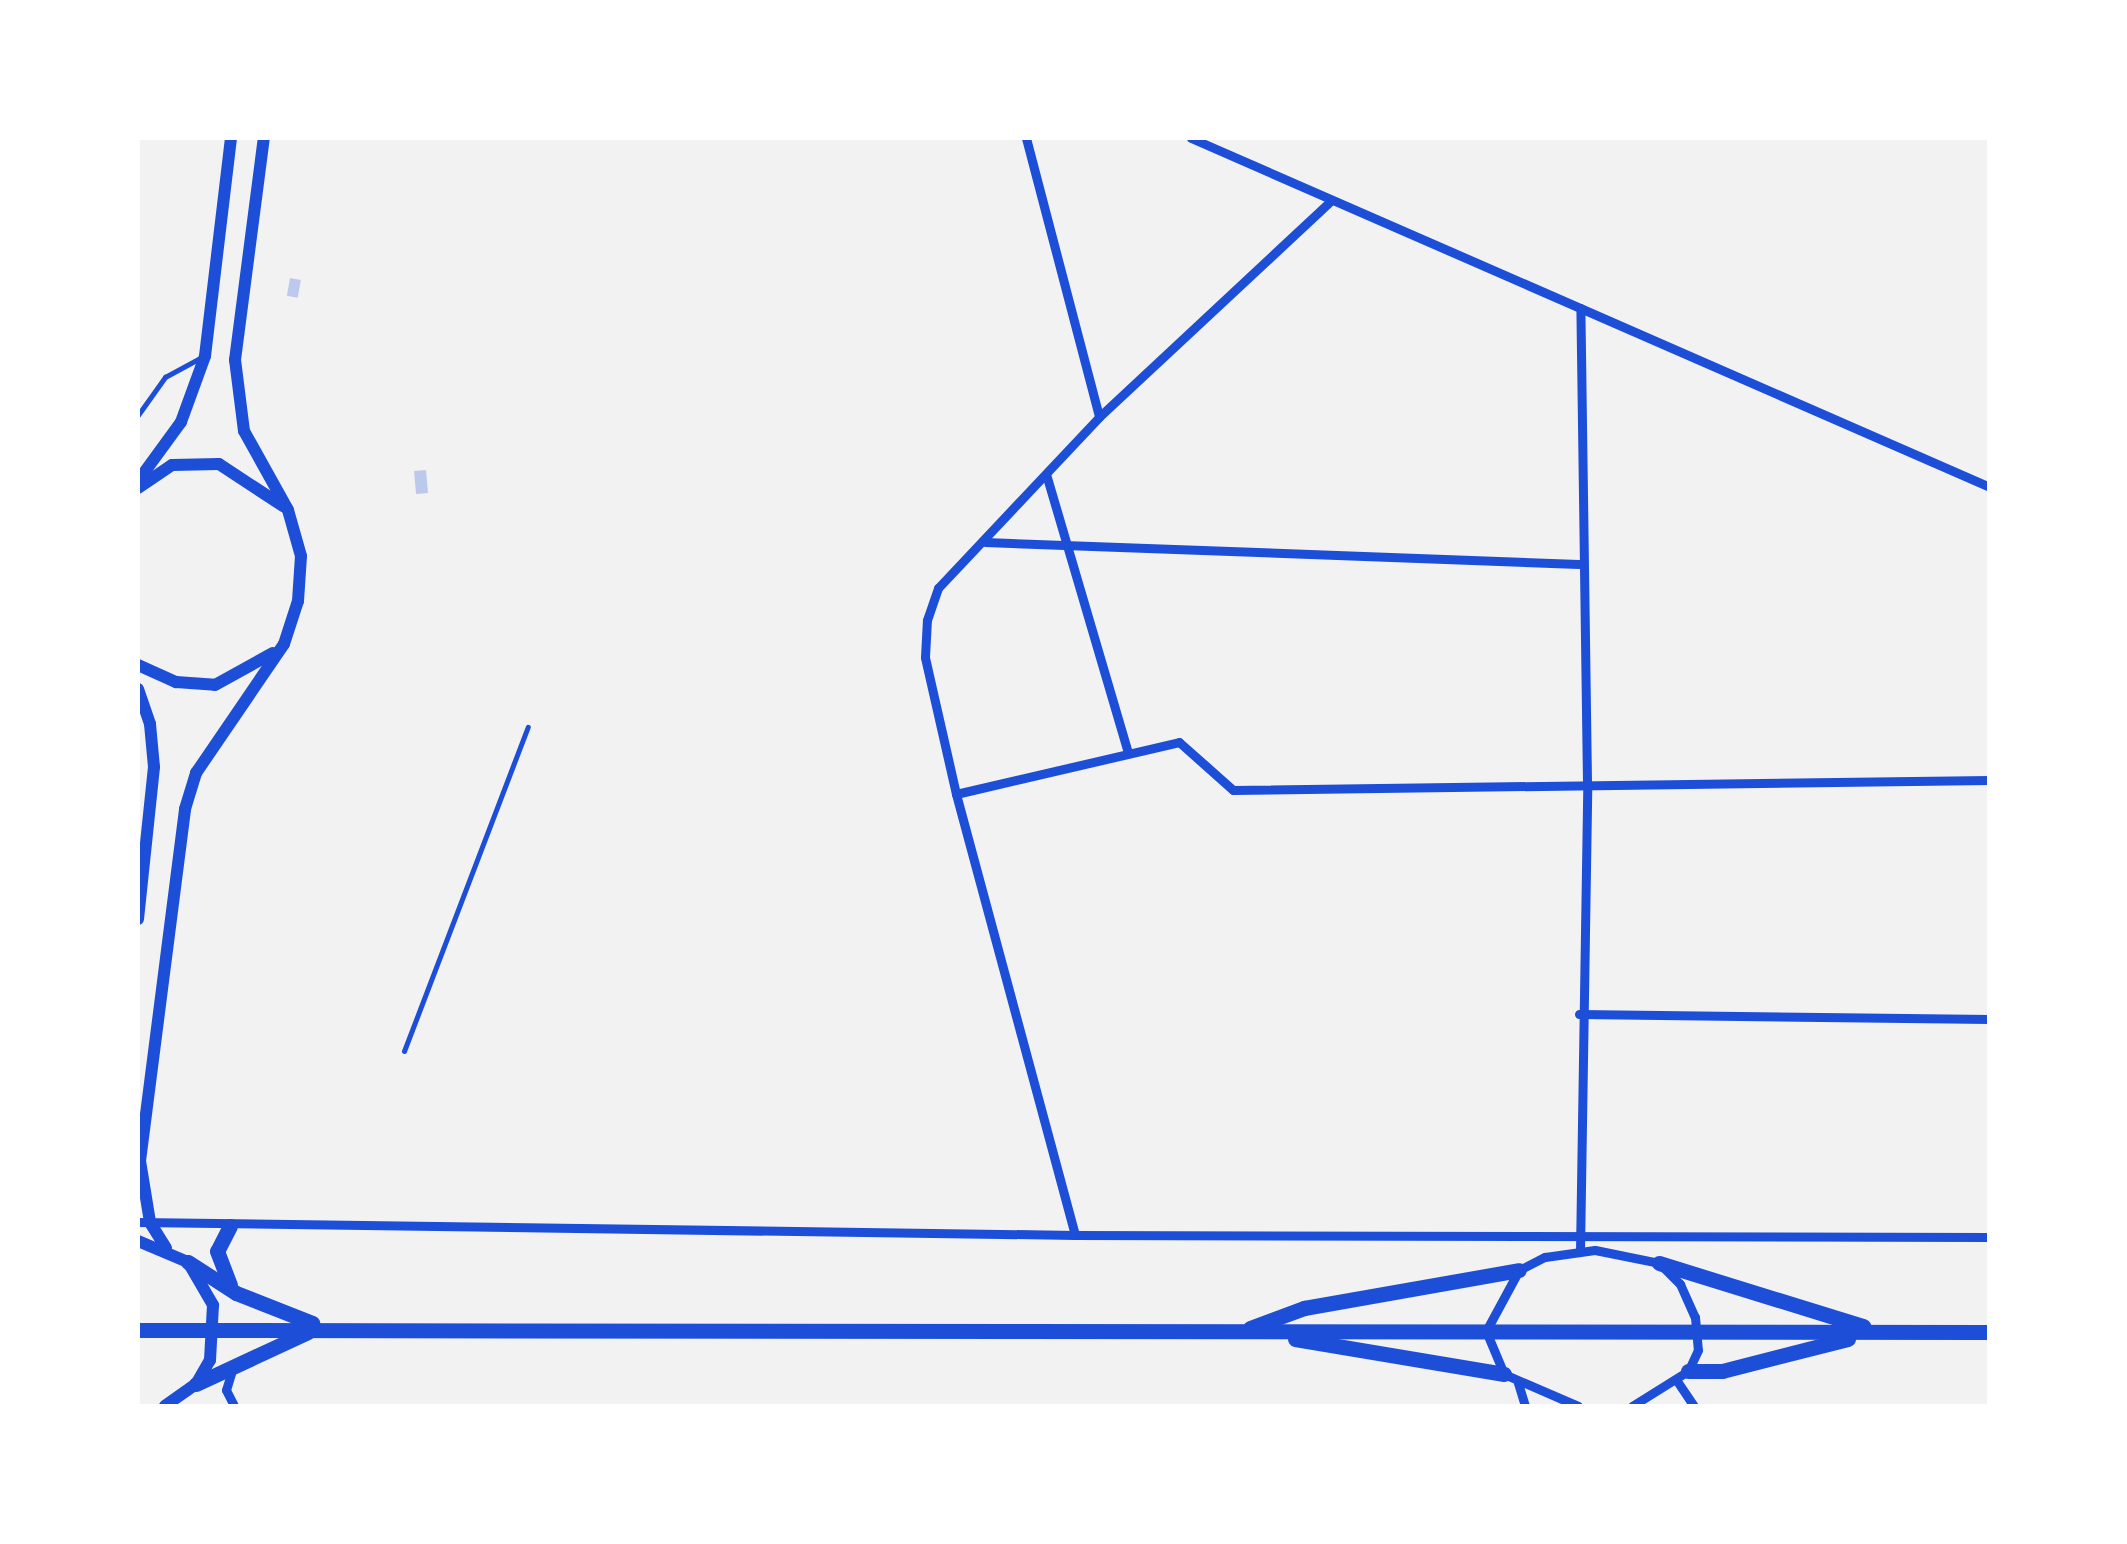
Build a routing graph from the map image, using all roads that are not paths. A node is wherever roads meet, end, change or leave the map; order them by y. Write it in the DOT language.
graph roads {
  1 [pos="231,138"];
  2 [pos="264,138"];
  3 [pos="1026,138"];
  4 [pos="1191,138"];
  5 [pos="1331,201"];
  6 [pos="1580,308"];
  7 [pos="204,356"];
  8 [pos="138,416"];
  9 [pos="1099,418"];
  10 [pos="1046,474"];
  11 [pos="138,484"];
  12 [pos="1990,487"];
  13 [pos="288,510"];
  14 [pos="985,542"];
  15 [pos="1071,549"];
  16 [pos="1579,564"];
  17 [pos="284,644"];
  18 [pos="138,666"];
  19 [pos="138,689"];
  20 [pos="528,726"];
  21 [pos="1128,753"];
  22 [pos="1990,780"];
  23 [pos="1586,782"];
  24 [pos="956,794"];
  25 [pos="138,916"];
  26 [pos="1580,1014"];
  27 [pos="1990,1018"];
  28 [pos="404,1051"];
  29 [pos="144,1222"];
  30 [pos="230,1226"];
  31 [pos="1075,1235"];
  32 [pos="1990,1237"];
  33 [pos="1579,1238"];
  34 [pos="138,1242"];
  35 [pos="166,1248"];
  36 [pos="1580,1250"];
  37 [pos="188,1262"];
  38 [pos="1659,1263"];
  39 [pos="1519,1270"];
  40 [pos="236,1293"];
  41 [pos="321,1327"];
  42 [pos="216,1329"];
  43 [pos="138,1330"];
  44 [pos="1241,1331"];
  45 [pos="1486,1331"];
  46 [pos="1697,1332"];
  47 [pos="1881,1332"];
  48 [pos="1990,1332"];
  49 [pos="236,1360"];
  50 [pos="1683,1376"];
  51 [pos="1511,1379"];
  52 [pos="196,1384"];
  53 [pos="166,1406"];
  54 [pos="234,1406"];
  55 [pos="1525,1406"];
  56 [pos="1578,1406"];
  57 [pos="1632,1406"];
  58 [pos="1694,1406"];
  1 -- 7 [label="main road"];
  2 -- 13 [label="main road"];
  3 -- 9 [label="street"];
  4 -- 5 [label="street"];
  5 -- 6 [label="street"];
  5 -- 9 [label="street"];
  6 -- 12 [label="street"];
  6 -- 16 [label="street"];
  7 -- 8 [label="lane"];
  7 -- 11 [label="main road"];
  9 -- 10 [label="street"];
  10 -- 14 [label="street"];
  10 -- 15 [label="street"];
  11 -- 13 [label="main road"];
  13 -- 17 [label="main road"];
  14 -- 15 [label="street"];
  14 -- 24 [label="street"];
  15 -- 16 [label="street"];
  15 -- 21 [label="street"];
  16 -- 23 [label="street"];
  17 -- 18 [label="main road"];
  17 -- 29 [label="main road"];
  19 -- 25 [label="main road"];
  20 -- 28 [label="lane"];
  21 -- 23 [label="street"];
  21 -- 24 [label="street"];
  22 -- 23 [label="street"];
  23 -- 26 [label="street"];
  24 -- 31 [label="street"];
  26 -- 27 [label="street"];
  26 -- 33 [label="street"];
  29 -- 30 [label="street"];
  29 -- 35 [label="main road"];
  30 -- 31 [label="street"];
  30 -- 40 [label="highway"];
  31 -- 33 [label="street"];
  32 -- 33 [label="street"];
  33 -- 36 [label="street"];
  34 -- 35 [label="main road"];
  35 -- 37 [label="main road"];
  36 -- 38 [label="street"];
  36 -- 39 [label="street"];
  37 -- 40 [label="highway"];
  37 -- 42 [label="main road"];
  38 -- 46 [label="street"];
  38 -- 47 [label="highway"];
  39 -- 44 [label="highway"];
  39 -- 45 [label="street"];
  40 -- 41 [label="highway"];
  41 -- 42 [label="highway"];
  41 -- 44 [label="highway"];
  41 -- 49 [label="highway"];
  42 -- 43 [label="highway"];
  42 -- 52 [label="main road"];
  44 -- 45 [label="highway"];
  44 -- 51 [label="highway"];
  45 -- 46 [label="highway"];
  45 -- 51 [label="street"];
  46 -- 47 [label="highway"];
  46 -- 50 [label="street"];
  47 -- 48 [label="highway"];
  47 -- 50 [label="highway"];
  49 -- 52 [label="highway"];
  49 -- 54 [label="street"];
  50 -- 57 [label="street"];
  50 -- 58 [label="street"];
  51 -- 55 [label="street"];
  51 -- 56 [label="street"];
  52 -- 53 [label="main road"];
}
